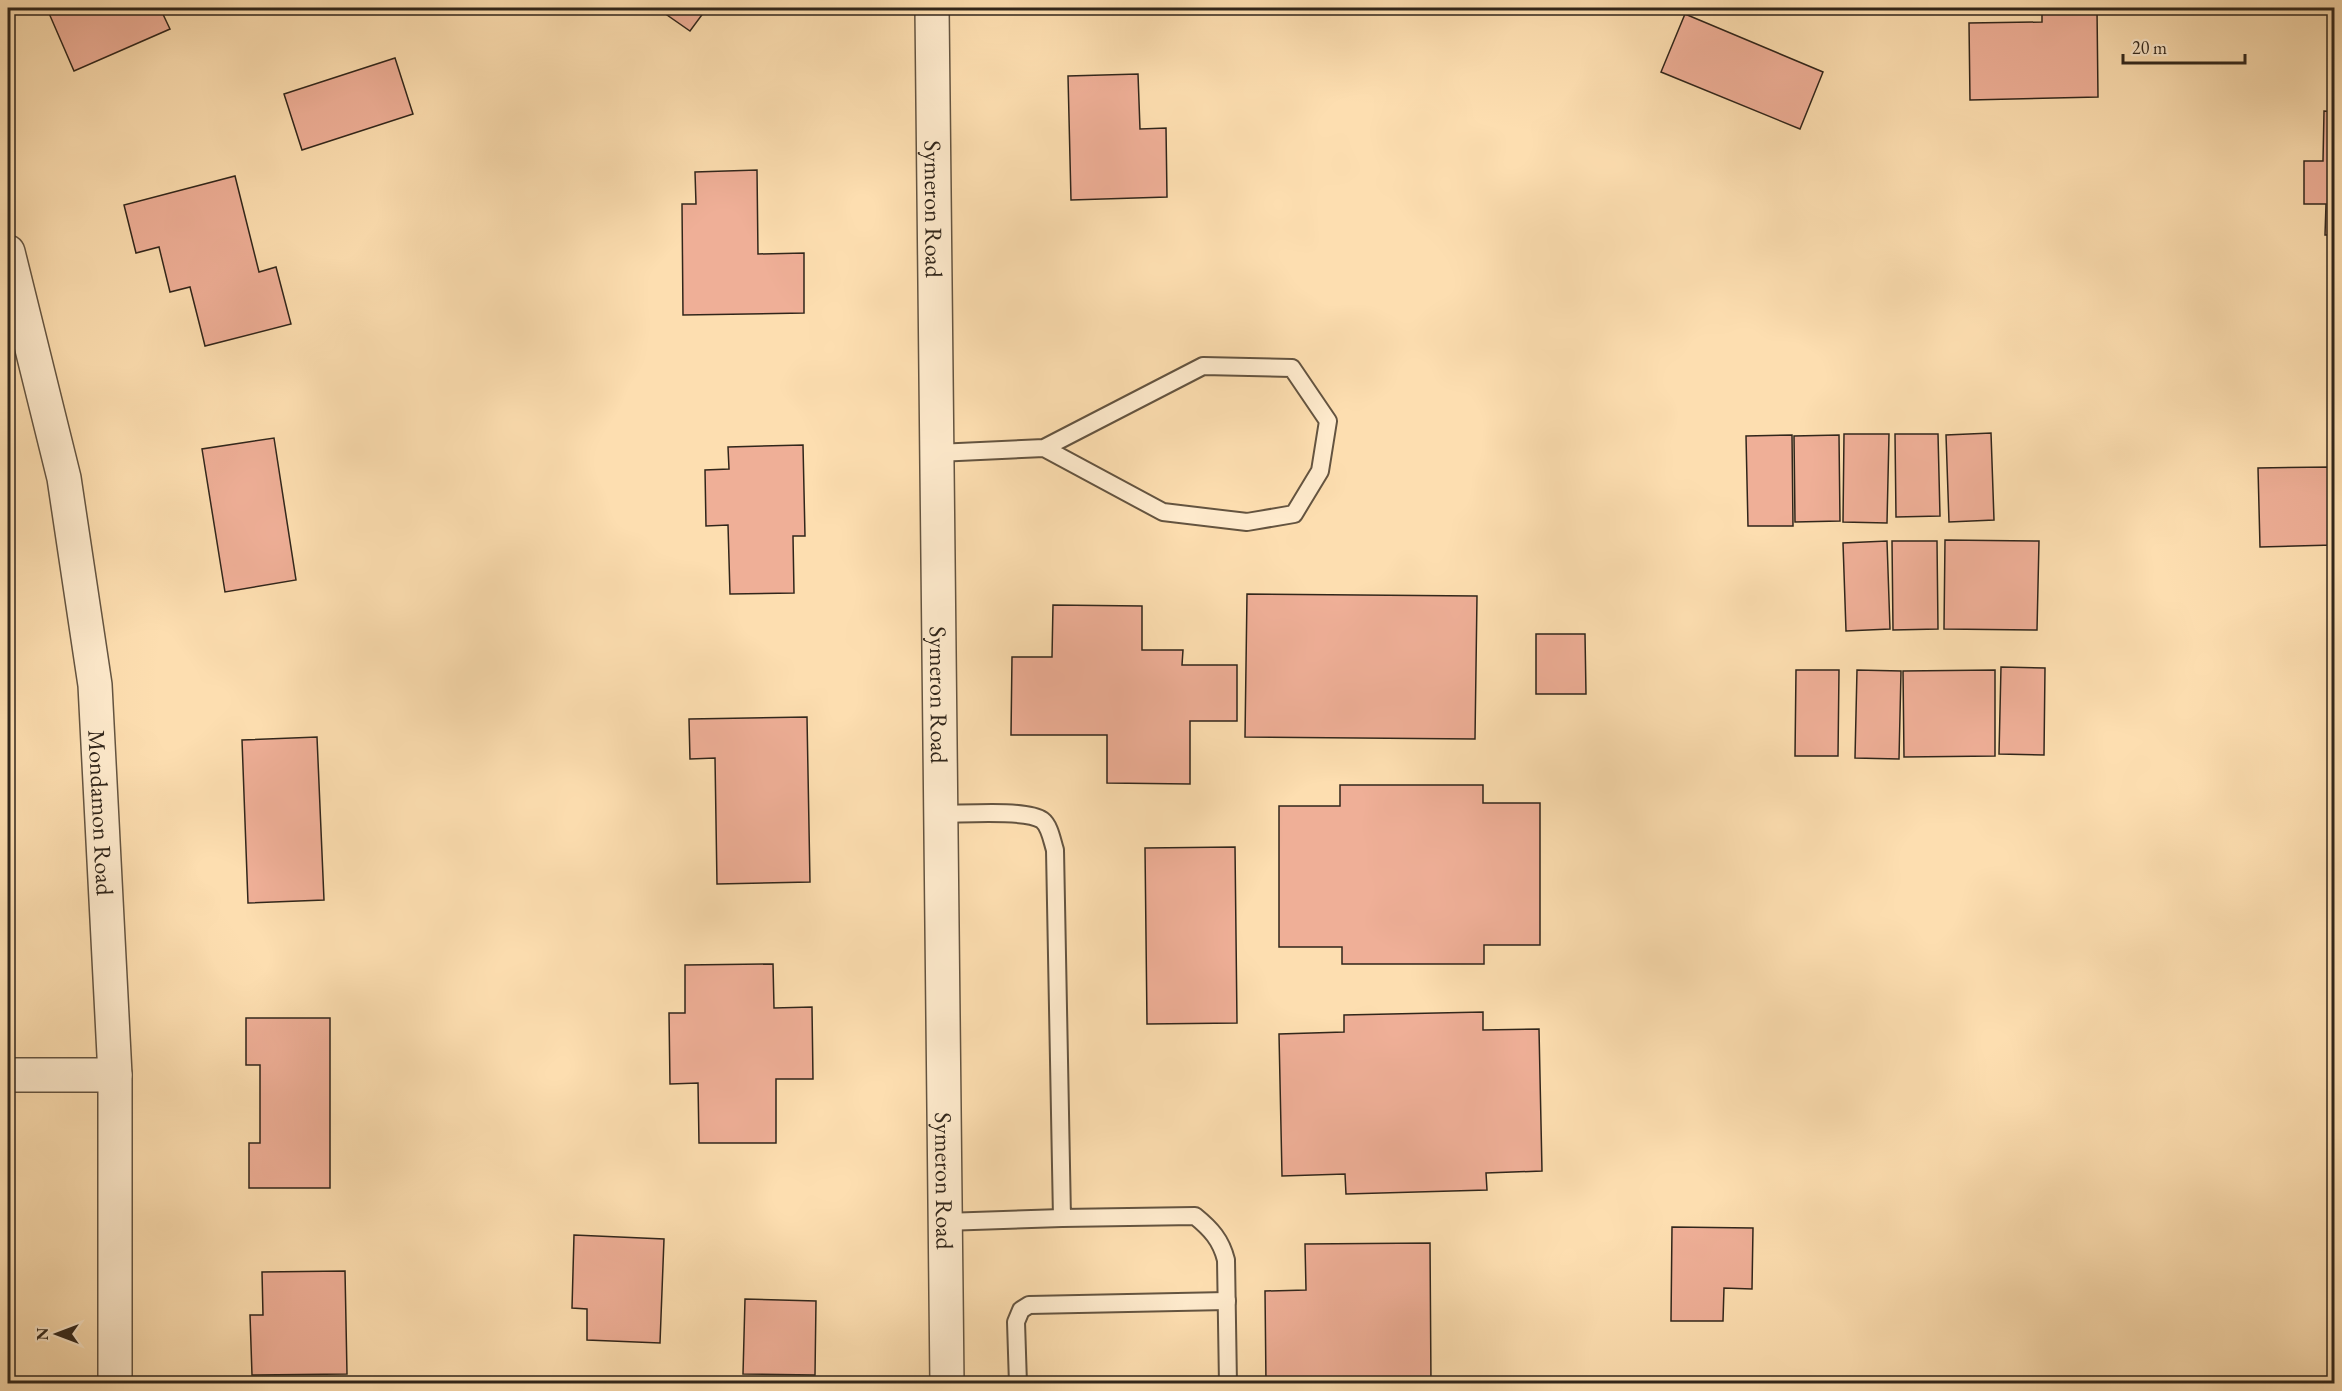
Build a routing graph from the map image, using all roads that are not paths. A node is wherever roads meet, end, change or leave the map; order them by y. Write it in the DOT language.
graph roads {
  1 [pos="932,8"];
  2 [pos="8,252"];
  3 [pos="1044,448"];
  4 [pos="937,453"];
  5 [pos="942,814"];
  6 [pos="8,1075"];
  7 [pos="116,1075"];
  8 [pos="1062,1218"];
  9 [pos="944,1222"];
  10 [pos="1227,1301"];
  11 [pos="115,1383"];
  12 [pos="946,1383"];
  13 [pos="1018,1383"];
  14 [pos="1228,1383"];
  1 -- 4 [label="street, Symeron Road"];
  2 -- 7 [label="street, Mondamon Road"];
  3 -- 3 [label="lane"];
  3 -- 4 [label="lane"];
  4 -- 5 [label="street, Symeron Road"];
  5 -- 8 [label="lane"];
  5 -- 9 [label="street, Symeron Road"];
  6 -- 7 [label="street"];
  7 -- 11 [label="street, Mondamon Road"];
  8 -- 9 [label="lane"];
  8 -- 10 [label="lane"];
  9 -- 12 [label="street, Symeron Road"];
  10 -- 13 [label="lane"];
  10 -- 14 [label="lane"];
}
